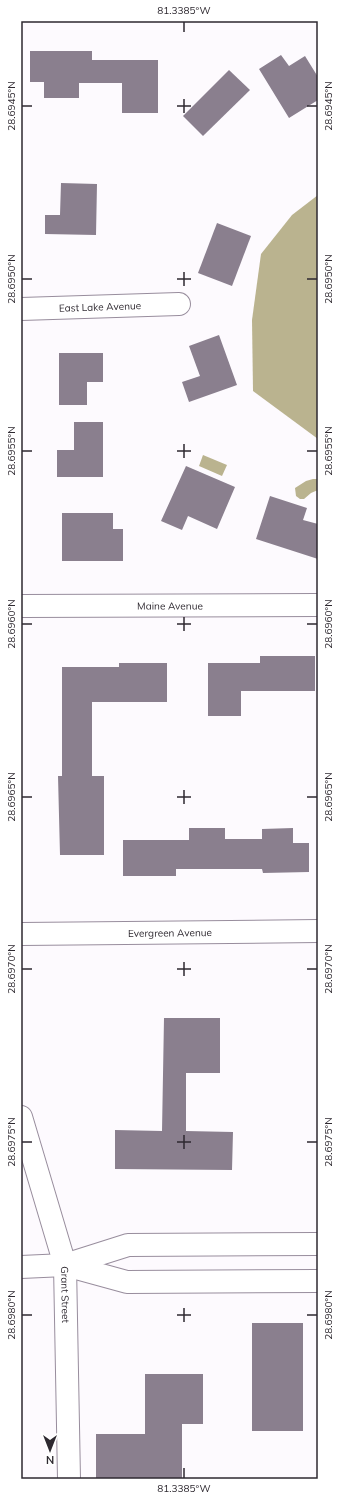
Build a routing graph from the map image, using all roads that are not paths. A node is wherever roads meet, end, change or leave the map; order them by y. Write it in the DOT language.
graph roads {
  1 [pos="179,304"];
  2 [pos="21,309"];
  3 [pos="318,605"];
  4 [pos="21,606"];
  5 [pos="318,931"];
  6 [pos="21,934"];
  7 [pos="21,1117"];
  8 [pos="318,1244"];
  9 [pos="65,1265"];
  10 [pos="21,1267"];
  11 [pos="318,1281"];
  12 [pos="69,1479"];
  1 -- 2 [label="street, East Lake Avenue"];
  3 -- 4 [label="street, Maine Avenue"];
  5 -- 6 [label="street, Evergreen Avenue"];
  7 -- 9 [label="street, Grant Street"];
  8 -- 9 [label="street"];
  9 -- 10 [label="street"];
  9 -- 11 [label="street"];
  9 -- 12 [label="street, Grant Street"];
}
